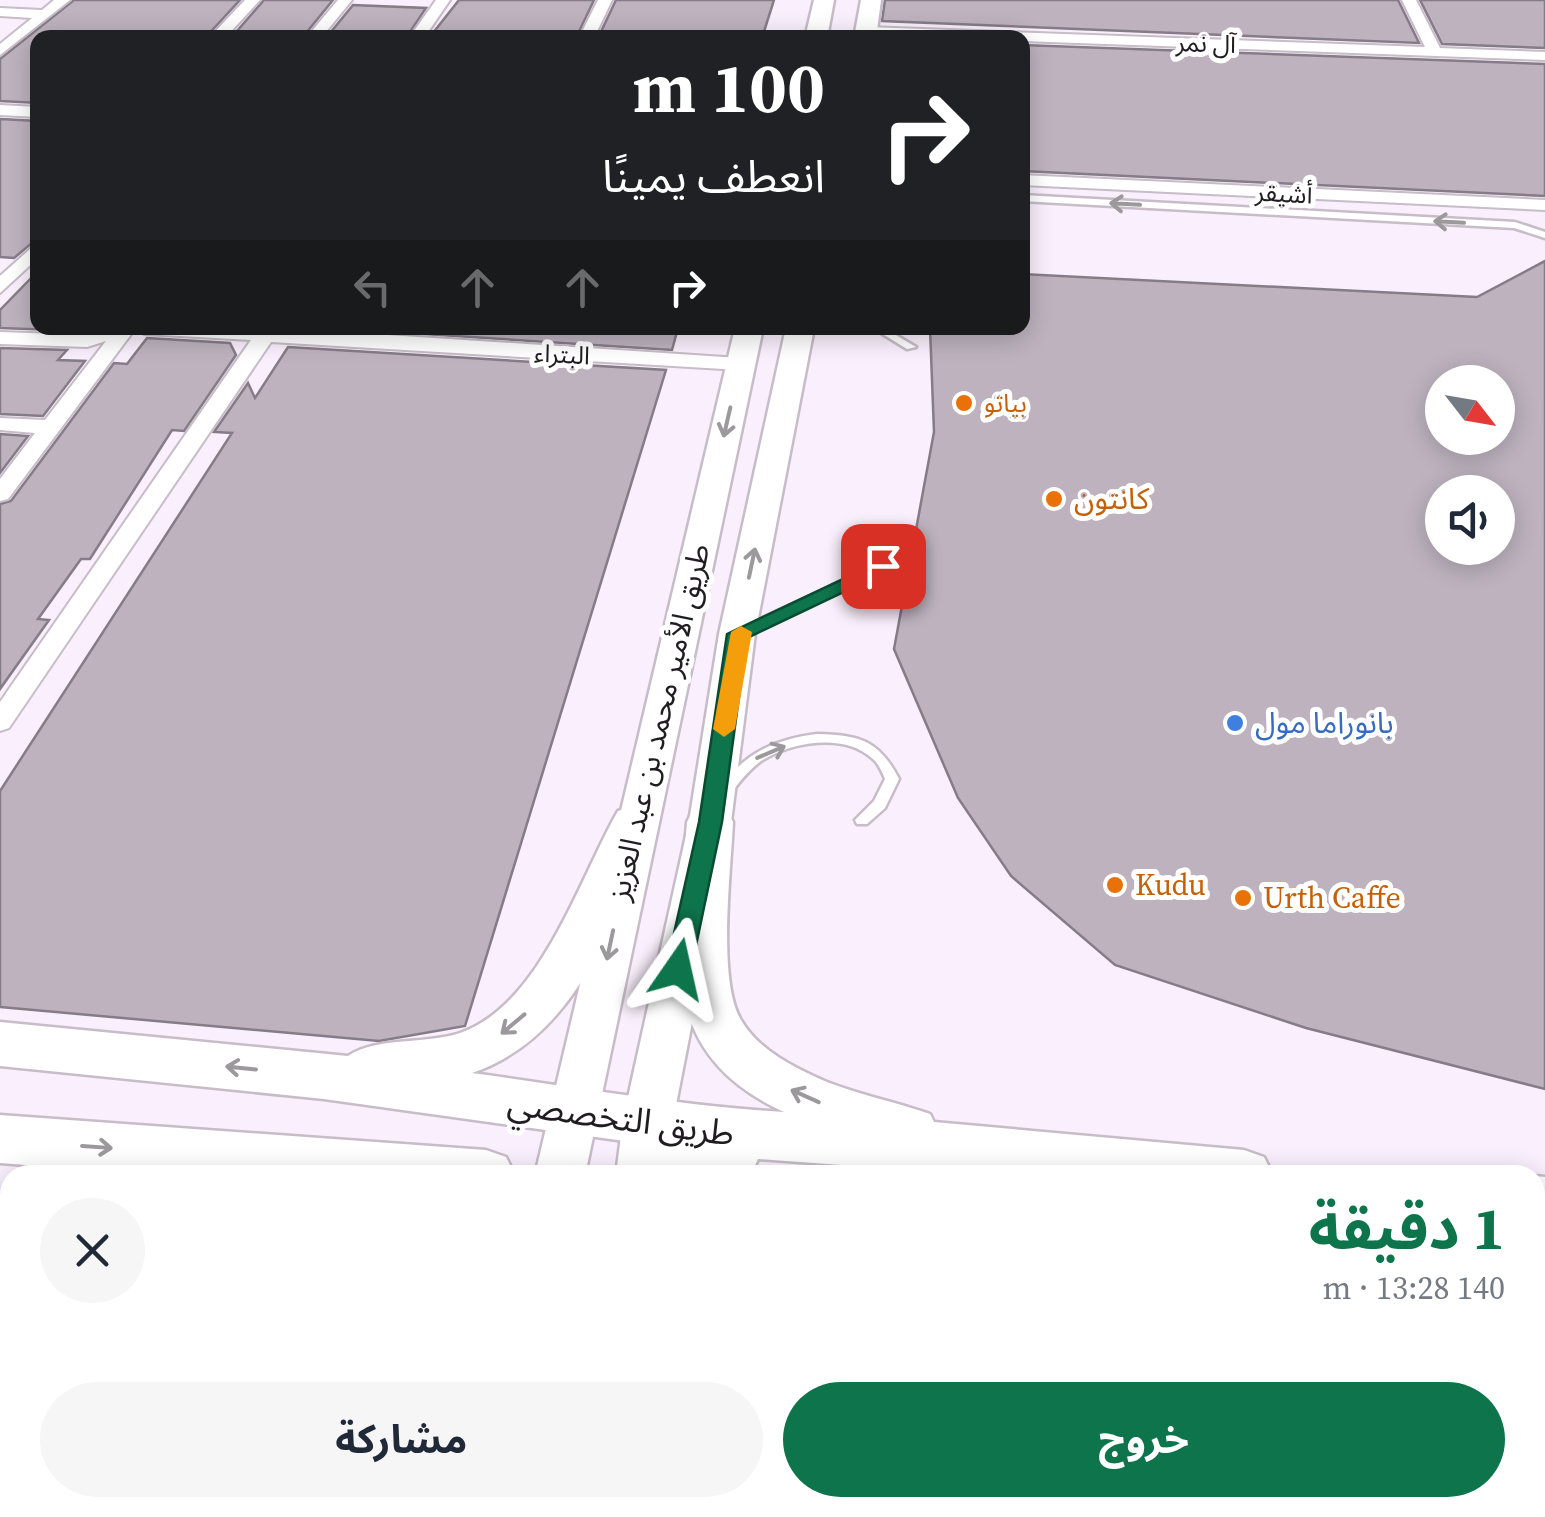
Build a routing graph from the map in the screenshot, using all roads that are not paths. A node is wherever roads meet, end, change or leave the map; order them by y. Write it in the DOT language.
graph roads {
  1 [pos="63,0"];
  2 [pos="253,0"];
  3 [pos="345,0"];
  4 [pos="443,0"];
  5 [pos="606,0"];
  6 [pos="824,0"];
  7 [pos="870,0"];
  8 [pos="1409,0"];
  9 [pos="0,12"];
  10 [pos="46,14"];
  11 [pos="224,30"];
  12 [pos="319,30"];
  13 [pos="422,30"];
  14 [pos="590,30"];
  15 [pos="818,30"];
  16 [pos="866,30"];
  17 [pos="1030,39"];
  18 [pos="0,51"];
  19 [pos="1434,51"];
  20 [pos="1545,56"];
  21 [pos="0,110"];
  22 [pos="30,112"];
  23 [pos="1030,180"];
  24 [pos="1030,198"];
  25 [pos="1545,205"];
  26 [pos="1545,234"];
  27 [pos="10,265"];
  28 [pos="0,287"];
  29 [pos="104,335"];
  30 [pos="119,335"];
  31 [pos="264,335"];
  32 [pos="368,335"];
  33 [pos="799,335"];
  34 [pos="890,335"];
  35 [pos="0,338"];
  36 [pos="744,346"];
  37 [pos="911,347"];
  38 [pos="0,424"];
  39 [pos="52,426"];
  40 [pos="0,494"];
  41 [pos="883,566"];
  42 [pos="738,634"];
  43 [pos="1,719"];
  44 [pos="862,820"];
  45 [pos="710,822"];
  46 [pos="636,823"];
  47 [pos="0,1044"];
  48 [pos="324,1076"];
  49 [pos="577,1112"];
  50 [pos="648,1120"];
  51 [pos="0,1140"];
  52 [pos="810,1142"];
  53 [pos="964,1149"];
  54 [pos="212,1155"];
  55 [pos="248,1165"];
  56 [pos="349,1165"];
  57 [pos="563,1165"];
  58 [pos="642,1165"];
  59 [pos="670,1165"];
  60 [pos="1136,1165"];
  1 -- 10 [label="street"];
  2 -- 11 [label="street"];
  3 -- 12 [label="street"];
  4 -- 13 [label="street"];
  5 -- 14 [label="street"];
  6 -- 15 [label="main road"];
  7 -- 16 [label="main road"];
  8 -- 19 [label="street"];
  9 -- 10 [label="street"];
  10 -- 18 [label="street"];
  17 -- 19 [label="street, آل نمر"];
  19 -- 20 [label="street, آل نمر"];
  21 -- 22 [label="street"];
  23 -- 25 [label="street, أشيقر"];
  26 -- 24 [label="lane, one-way"];
  27 -- 28 [label="street"];
  29 -- 35 [label="street"];
  30 -- 39 [label="street"];
  31 -- 43 [label="street"];
  32 -- 36 [label="street, البتراء"];
  42 -- 33 [label="main road, طريق الأمير محمد بن عبد العزيز, one-way"];
  34 -- 37 [label="lane"];
  36 -- 46 [label="main road, طريق الأمير محمد بن عبد العزيز, one-way"];
  38 -- 39 [label="street"];
  39 -- 40 [label="street"];
  41 -- 42 [label="lane"];
  42 -- 45 [label="main road, طريق الأمير محمد بن عبد العزيز"];
  45 -- 44 [label="lane, one-way"];
  45 -- 50 [label="main road, طريق الأمير محمد بن عبد العزيز"];
  53 -- 45 [label="main road, one-way"];
  46 -- 48 [label="main road, one-way"];
  46 -- 49 [label="main road, طريق الأمير محمد بن عبد العزيز, one-way"];
  48 -- 47 [label="main road, طريق التخصصي, one-way"];
  48 -- 49 [label="main road, طريق التخصصي"];
  49 -- 50 [label="main road, طريق التخصصي"];
  49 -- 57 [label="main road, طريق الأمير محمد بن عبد العزيز"];
  50 -- 52 [label="main road, طريق التخصصي"];
  50 -- 58 [label="main road, طريق الأمير محمد بن عبد العزيز"];
  51 -- 54 [label="main road, one-way"];
  52 -- 53 [label="main road, طريق التخصصي"];
  52 -- 59 [label="main road"];
  53 -- 60 [label="main road, طريق التخصصي"];
  54 -- 55 [label="main road"];
  54 -- 56 [label="main road"];
}
